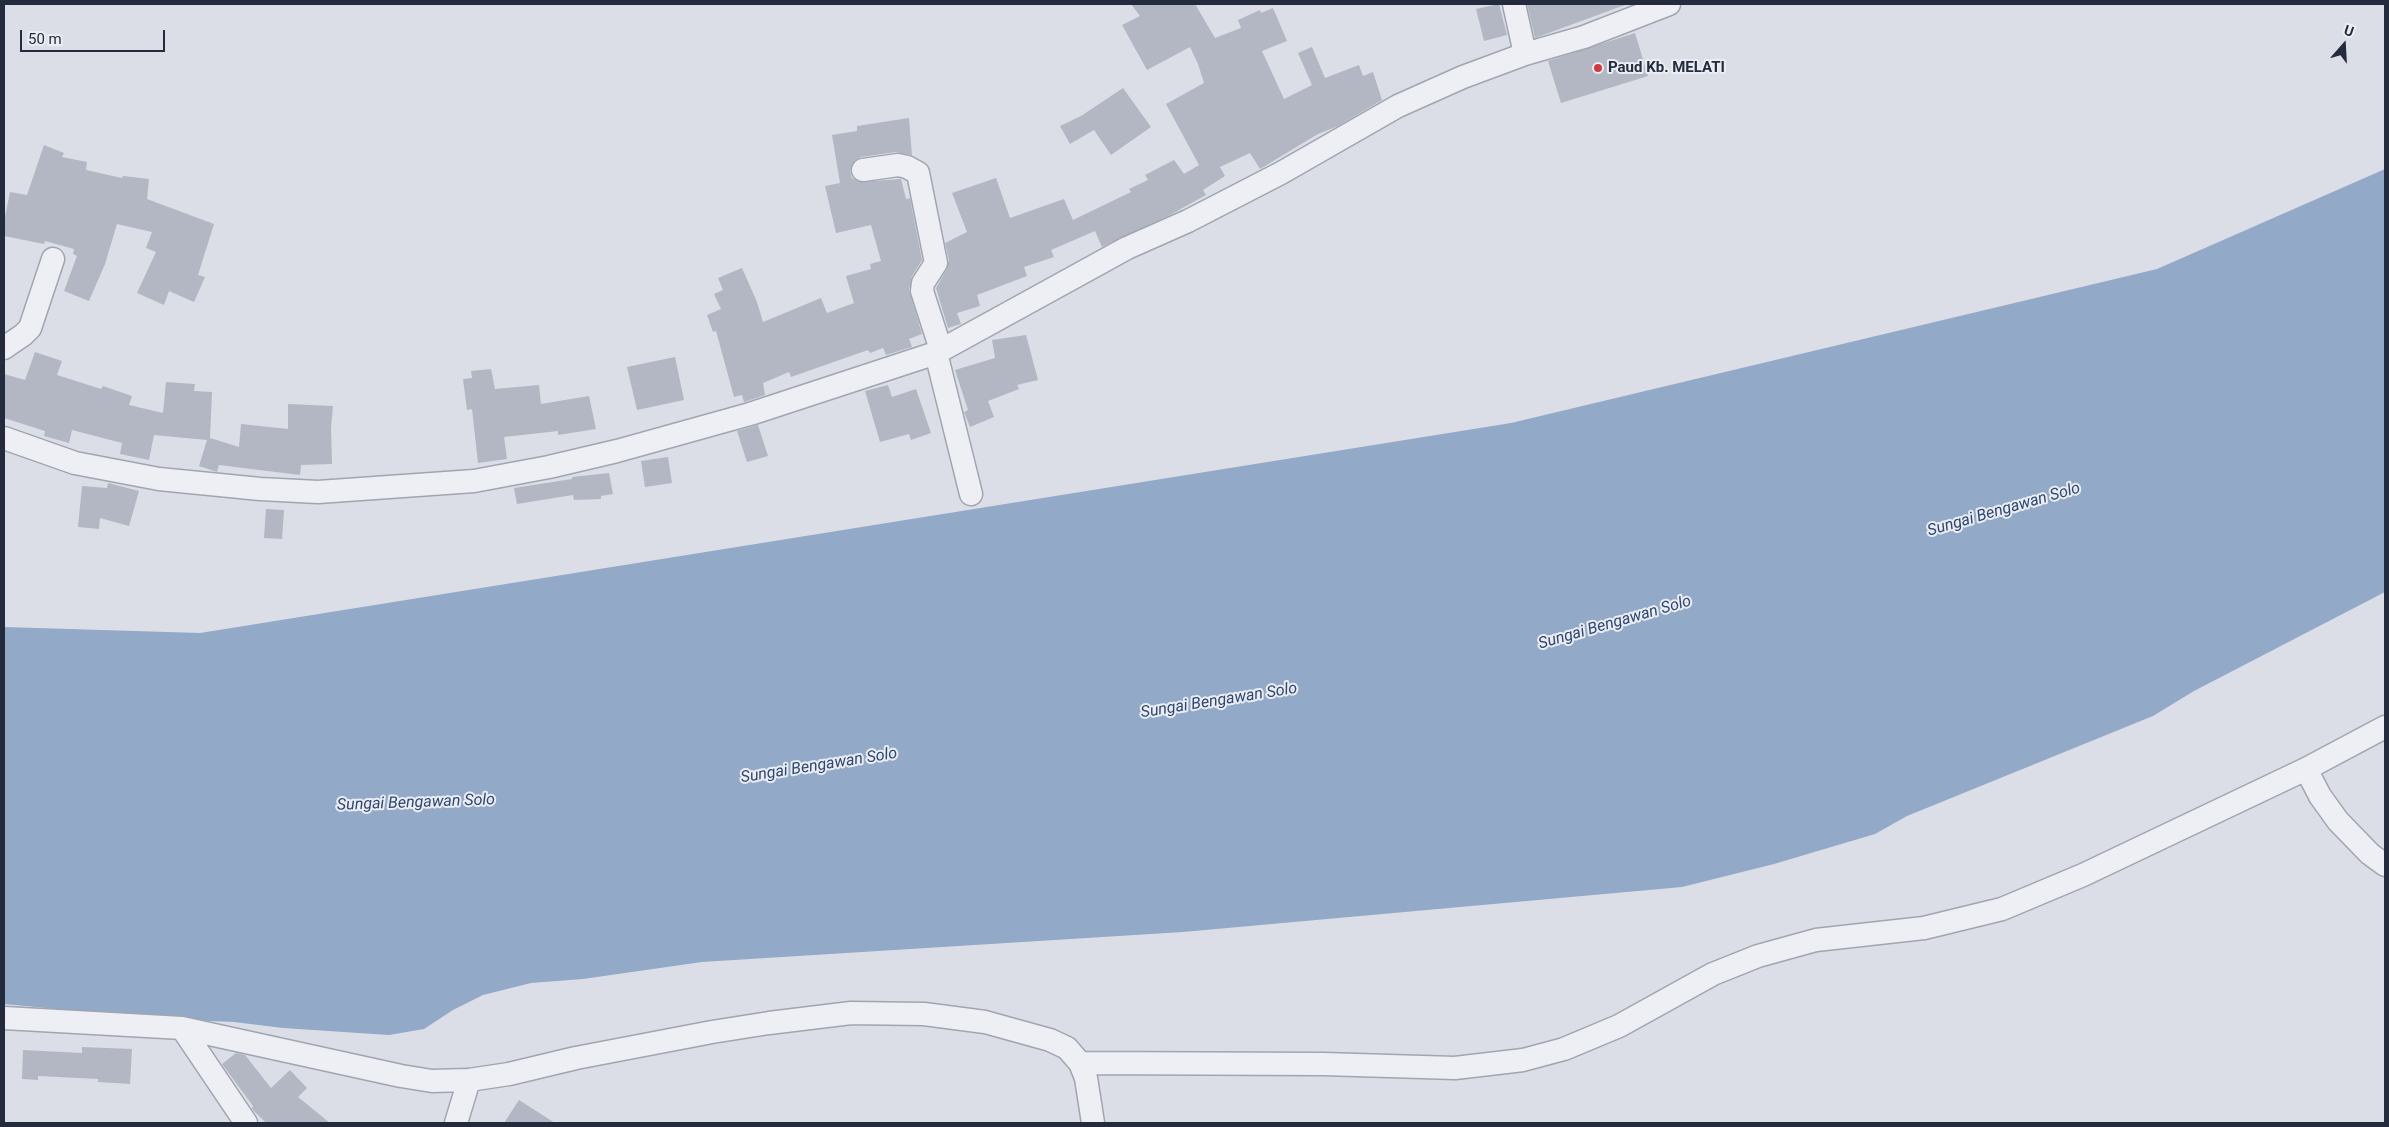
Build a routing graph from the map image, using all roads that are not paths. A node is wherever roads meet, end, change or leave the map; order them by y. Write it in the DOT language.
graph roads {
  1 [pos="1514,4"];
  2 [pos="1669,4"];
  3 [pos="1525,54"];
  4 [pos="863,170"];
  5 [pos="53,260"];
  6 [pos="4,348"];
  7 [pos="938,351"];
  8 [pos="4,438"];
  9 [pos="971,494"];
  10 [pos="2385,727"];
  11 [pos="2306,769"];
  12 [pos="2385,865"];
  13 [pos="4,1018"];
  14 [pos="182,1028"];
  15 [pos="1080,1063"];
  16 [pos="470,1080"];
  17 [pos="246,1123"];
  18 [pos="456,1123"];
  19 [pos="1093,1123"];
  1 -- 3 [label="street"];
  2 -- 3 [label="street"];
  3 -- 7 [label="street"];
  4 -- 7 [label="street"];
  5 -- 6 [label="street"];
  7 -- 8 [label="street"];
  7 -- 9 [label="street"];
  10 -- 11 [label="street"];
  11 -- 12 [label="street"];
  11 -- 15 [label="street"];
  13 -- 14 [label="street"];
  14 -- 16 [label="street"];
  14 -- 17 [label="street"];
  15 -- 16 [label="street"];
  15 -- 19 [label="street"];
  16 -- 18 [label="street"];
}
